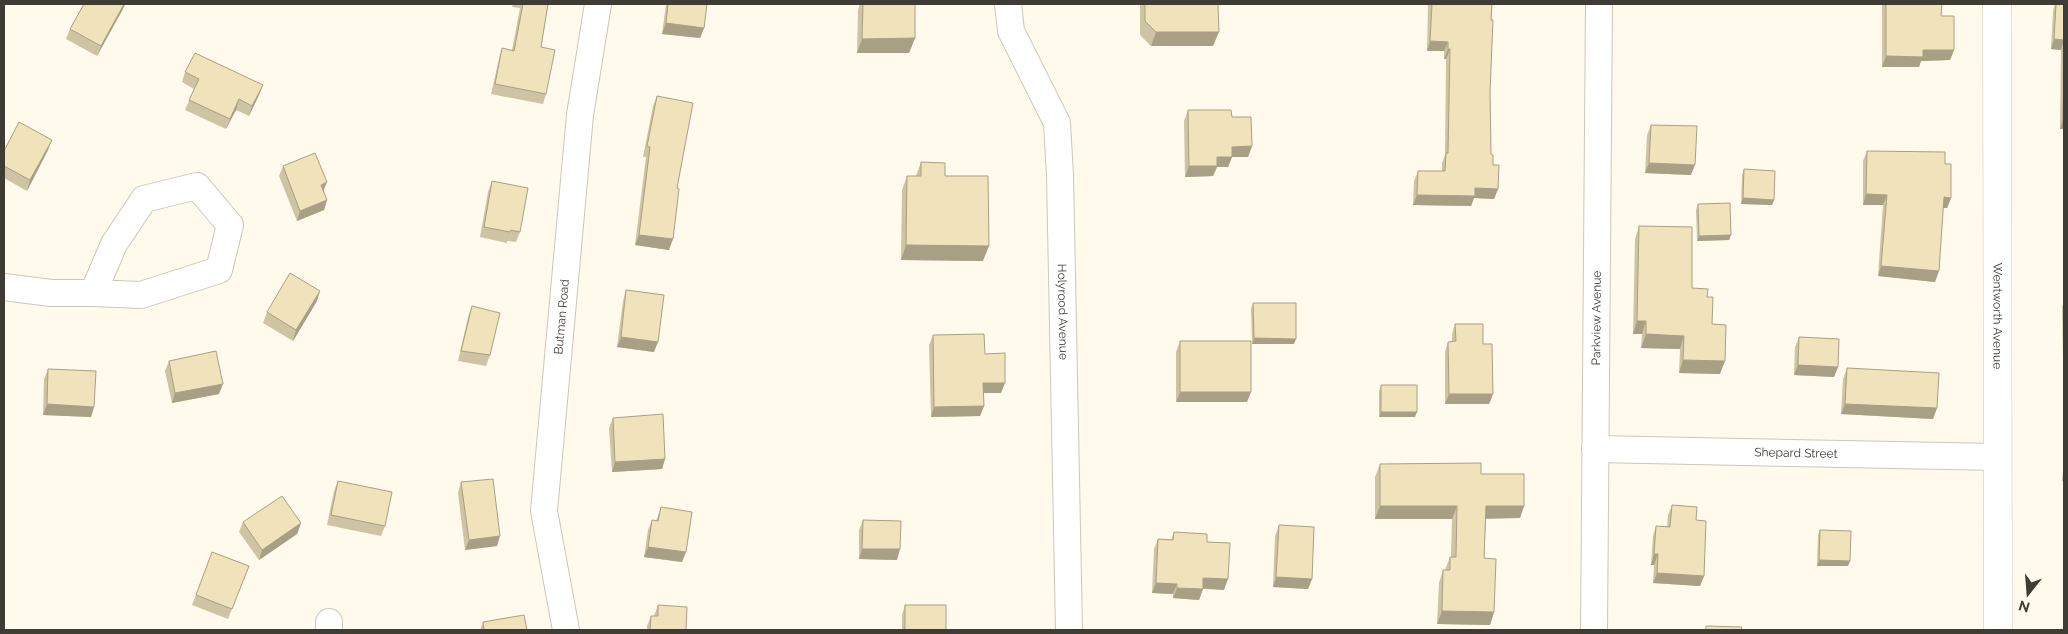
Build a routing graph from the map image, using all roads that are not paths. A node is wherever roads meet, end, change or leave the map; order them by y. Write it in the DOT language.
graph roads {
  1 [pos="598,4"];
  2 [pos="1008,4"];
  3 [pos="1599,4"];
  4 [pos="1997,4"];
  5 [pos="4,287"];
  6 [pos="93,294"];
  7 [pos="1595,449"];
  8 [pos="1998,457"];
  9 [pos="566,630"];
  10 [pos="1069,630"];
  11 [pos="1594,630"];
  12 [pos="1998,630"];
  1 -- 9 [label="street, Butman Road"];
  2 -- 10 [label="street, Holyrood Avenue"];
  3 -- 7 [label="street, Parkview Avenue"];
  4 -- 8 [label="street, Wentworth Avenue"];
  5 -- 6 [label="street"];
  6 -- 6 [label="street"];
  7 -- 8 [label="street, Shepard Street"];
  7 -- 11 [label="street, Parkview Avenue"];
  8 -- 12 [label="street, Wentworth Avenue"];
}
